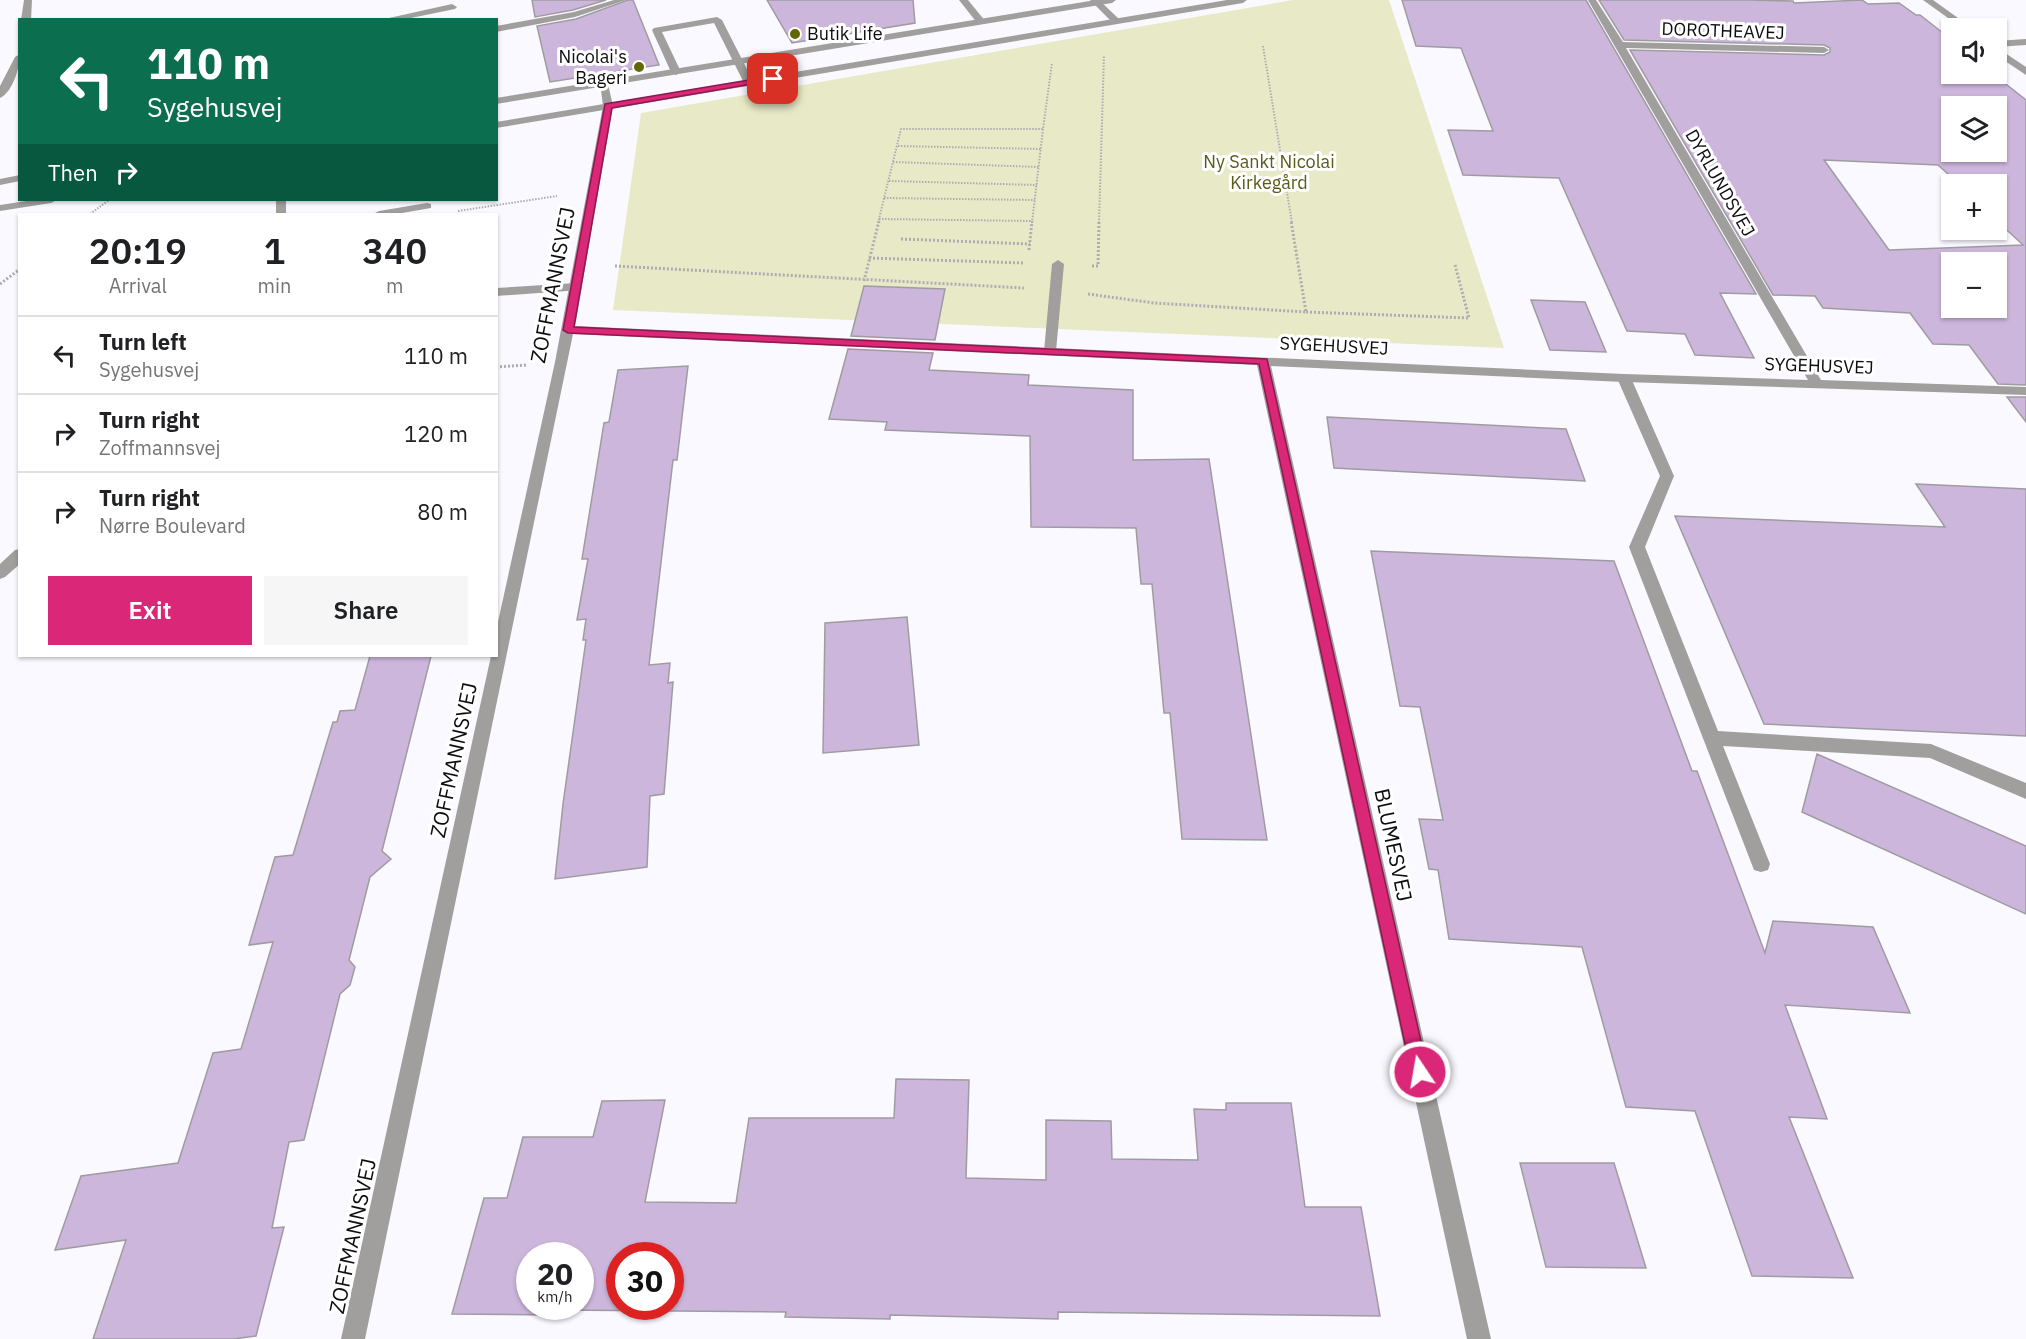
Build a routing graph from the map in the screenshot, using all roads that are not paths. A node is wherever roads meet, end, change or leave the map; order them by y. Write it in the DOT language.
graph roads {
  1 [pos="28,0"];
  2 [pos="622,0"];
  3 [pos="963,0"];
  4 [pos="1112,0"];
  5 [pos="1243,0"];
  6 [pos="1592,0"];
  7 [pos="1927,0"];
  8 [pos="1096,1"];
  9 [pos="452,4"];
  10 [pos="26,18"];
  11 [pos="392,18"];
  12 [pos="1953,18"];
  13 [pos="1116,21"];
  14 [pos="981,22"];
  15 [pos="498,29"];
  16 [pos="2026,42"];
  17 [pos="2007,43"];
  18 [pos="1620,45"];
  19 [pos="1824,50"];
  20 [pos="2007,58"];
  21 [pos="18,61"];
  22 [pos="739,62"];
  23 [pos="676,72"];
  24 [pos="2026,72"];
  25 [pos="749,83"];
  26 [pos="603,84"];
  27 [pos="0,95"];
  28 [pos="498,101"];
  29 [pos="608,106"];
  30 [pos="498,125"];
  31 [pos="18,178"];
  32 [pos="0,182"];
  33 [pos="45,201"];
  34 [pos="427,206"];
  35 [pos="0,208"];
  36 [pos="385,213"];
  37 [pos="1058,264"];
  38 [pos="576,287"];
  39 [pos="498,292"];
  40 [pos="568,330"];
  41 [pos="1050,351"];
  42 [pos="1263,361"];
  43 [pos="1624,378"];
  44 [pos="1817,384"];
  45 [pos="2026,391"];
  46 [pos="18,556"];
  47 [pos="0,573"];
  48 [pos="1712,738"];
  49 [pos="2026,791"];
  50 [pos="1761,864"];
  51 [pos="354,1339"];
  52 [pos="1479,1339"];
  1 -- 10 [label="street"];
  2 -- 15 [label="street"];
  3 -- 14 [label="street"];
  4 -- 8 [label="street"];
  5 -- 13 [label="street"];
  6 -- 18 [label="street, DYRLUNDSVEJ"];
  7 -- 12 [label="street"];
  8 -- 13 [label="street"];
  8 -- 14 [label="street"];
  9 -- 11 [label="street"];
  13 -- 25 [label="street"];
  14 -- 22 [label="street"];
  16 -- 17 [label="street"];
  18 -- 19 [label="street, DOROTHEAVEJ"];
  18 -- 44 [label="street, DYRLUNDSVEJ"];
  20 -- 24 [label="street"];
  21 -- 27 [label="street"];
  22 -- 23 [label="street"];
  22 -- 23 [label="street"];
  22 -- 25 [label="street"];
  23 -- 26 [label="street"];
  25 -- 29 [label="street"];
  26 -- 28 [label="street"];
  26 -- 29 [label="street, ZOFFMANNSVEJ"];
  29 -- 30 [label="street"];
  29 -- 38 [label="street, ZOFFMANNSVEJ"];
  31 -- 32 [label="street"];
  33 -- 35 [label="street"];
  34 -- 36 [label="street"];
  37 -- 41 [label="street"];
  38 -- 39 [label="street"];
  38 -- 40 [label="street, ZOFFMANNSVEJ"];
  40 -- 41 [label="street, SYGEHUSVEJ"];
  40 -- 51 [label="street, ZOFFMANNSVEJ"];
  41 -- 42 [label="street, SYGEHUSVEJ"];
  42 -- 43 [label="street, SYGEHUSVEJ"];
  42 -- 52 [label="street, BLUMESVEJ"];
  43 -- 44 [label="street, SYGEHUSVEJ"];
  43 -- 48 [label="street"];
  44 -- 45 [label="street, SYGEHUSVEJ"];
  46 -- 47 [label="street"];
  48 -- 49 [label="street"];
  48 -- 50 [label="street"];
}
